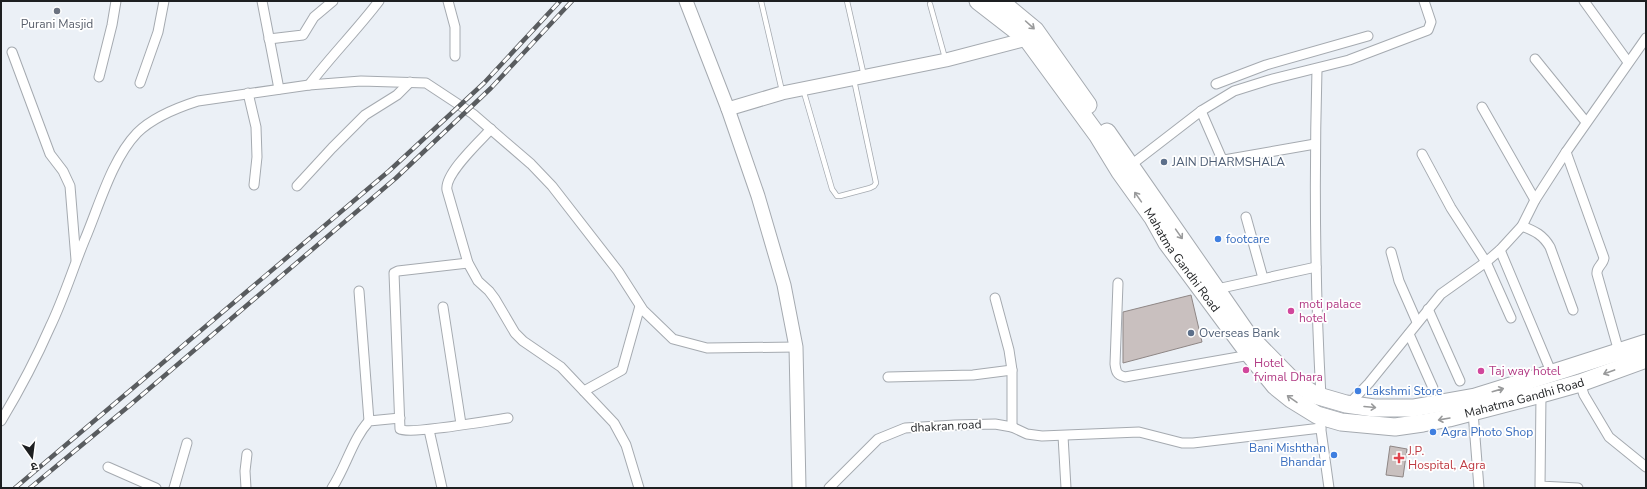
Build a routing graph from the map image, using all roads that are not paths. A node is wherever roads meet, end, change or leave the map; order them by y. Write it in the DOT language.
graph roads {
  1 [pos="116,1"];
  2 [pos="164,1"];
  3 [pos="262,1"];
  4 [pos="333,1"];
  5 [pos="379,1"];
  6 [pos="448,1"];
  7 [pos="686,1"];
  8 [pos="761,1"];
  9 [pos="848,1"];
  10 [pos="978,1"];
  11 [pos="1000,1"];
  12 [pos="1424,1"];
  13 [pos="1584,1"];
  14 [pos="930,4"];
  15 [pos="1368,36"];
  16 [pos="1646,38"];
  17 [pos="269,39"];
  18 [pos="1027,39"];
  19 [pos="12,52"];
  20 [pos="456,56"];
  21 [pos="946,60"];
  22 [pos="1535,60"];
  23 [pos="1628,62"];
  24 [pos="1317,68"];
  25 [pos="1285,69"];
  26 [pos="99,77"];
  27 [pos="859,77"];
  28 [pos="140,82"];
  29 [pos="410,82"];
  30 [pos="1216,84"];
  31 [pos="309,85"];
  32 [pos="803,88"];
  33 [pos="280,89"];
  34 [pos="248,93"];
  35 [pos="782,93"];
  36 [pos="1482,107"];
  37 [pos="728,109"];
  38 [pos="1201,112"];
  39 [pos="1586,122"];
  40 [pos="491,129"];
  41 [pos="1315,144"];
  42 [pos="1566,152"];
  43 [pos="1422,154"];
  44 [pos="1131,165"];
  45 [pos="254,185"];
  46 [pos="297,186"];
  47 [pos="1536,200"];
  48 [pos="1246,217"];
  49 [pos="1522,226"];
  50 [pos="1500,250"];
  51 [pos="1391,252"];
  52 [pos="76,262"];
  53 [pos="1486,262"];
  54 [pos="468,263"];
  55 [pos="1316,267"];
  56 [pos="1262,278"];
  57 [pos="1118,283"];
  58 [pos="1217,289"];
  59 [pos="358,291"];
  60 [pos="995,298"];
  61 [pos="640,306"];
  62 [pos="444,307"];
  63 [pos="1428,309"];
  64 [pos="1573,310"];
  65 [pos="1511,318"];
  66 [pos="1417,322"];
  67 [pos="1409,334"];
  68 [pos="1646,343"];
  69 [pos="796,347"];
  70 [pos="1619,352"];
  71 [pos="1250,355"];
  72 [pos="1646,359"];
  73 [pos="1012,370"];
  74 [pos="1552,374"];
  75 [pos="888,377"];
  76 [pos="1460,381"];
  77 [pos="1580,382"];
  78 [pos="1433,388"];
  79 [pos="584,391"];
  80 [pos="1541,394"];
  81 [pos="1321,397"];
  82 [pos="1348,405"];
  83 [pos="1473,412"];
  84 [pos="2,415"];
  85 [pos="400,418"];
  86 [pos="508,418"];
  87 [pos="369,421"];
  88 [pos="1319,421"];
  89 [pos="461,424"];
  90 [pos="1012,427"];
  91 [pos="429,430"];
  92 [pos="1063,436"];
  93 [pos="187,443"];
  94 [pos="247,454"];
  95 [pos="108,467"];
  96 [pos="1646,467"];
  97 [pos="1540,487"];
  98 [pos="156,488"];
  99 [pos="174,488"];
  100 [pos="246,488"];
  101 [pos="332,488"];
  102 [pos="442,488"];
  103 [pos="639,488"];
  104 [pos="799,488"];
  105 [pos="829,488"];
  106 [pos="1066,488"];
  107 [pos="1329,488"];
  108 [pos="1479,488"];
  109 [pos="1578,488"];
  1 -- 26 [label="street"];
  2 -- 28 [label="street"];
  3 -- 17 [label="street"];
  4 -- 17 [label="street"];
  5 -- 31 [label="street"];
  6 -- 20 [label="street"];
  7 -- 37 [label="street"];
  8 -- 35 [label="lane"];
  9 -- 27 [label="lane"];
  10 -- 18 [label="highway, Mahatma Gandhi Road"];
  11 -- 44 [label="highway, Mahatma Gandhi Road, one-way"];
  12 -- 24 [label="street"];
  13 -- 23 [label="street"];
  14 -- 21 [label="lane"];
  15 -- 25 [label="street"];
  16 -- 23 [label="street"];
  17 -- 33 [label="street"];
  18 -- 21 [label="street"];
  71 -- 18 [label="highway, Mahatma Gandhi Road, one-way"];
  19 -- 52 [label="street"];
  21 -- 27 [label="street"];
  22 -- 39 [label="street"];
  23 -- 39 [label="street"];
  24 -- 25 [label="street"];
  24 -- 41 [label="street"];
  25 -- 30 [label="street"];
  25 -- 38 [label="street"];
  27 -- 32 [label="street"];
  27 -- 32 [label="lane"];
  29 -- 31 [label="street"];
  29 -- 40 [label="street"];
  29 -- 46 [label="street"];
  31 -- 33 [label="street"];
  32 -- 35 [label="street"];
  33 -- 34 [label="street"];
  34 -- 45 [label="street"];
  34 -- 52 [label="street"];
  35 -- 37 [label="street"];
  36 -- 47 [label="street"];
  37 -- 69 [label="street"];
  38 -- 41 [label="street"];
  38 -- 44 [label="street"];
  39 -- 42 [label="street"];
  40 -- 54 [label="street"];
  40 -- 61 [label="street"];
  41 -- 55 [label="street"];
  42 -- 47 [label="street"];
  42 -- 70 [label="street"];
  43 -- 53 [label="street"];
  44 -- 58 [label="highway, Mahatma Gandhi Road, one-way"];
  47 -- 49 [label="street"];
  48 -- 56 [label="street"];
  49 -- 50 [label="street"];
  49 -- 64 [label="street"];
  50 -- 53 [label="street"];
  50 -- 74 [label="street"];
  51 -- 66 [label="street"];
  52 -- 84 [label="street"];
  53 -- 63 [label="street"];
  53 -- 65 [label="street"];
  54 -- 79 [label="street"];
  54 -- 85 [label="street"];
  55 -- 56 [label="street"];
  55 -- 81 [label="street"];
  56 -- 58 [label="street"];
  57 -- 71 [label="street"];
  58 -- 81 [label="highway, Mahatma Gandhi Road"];
  59 -- 87 [label="street"];
  60 -- 73 [label="street"];
  61 -- 69 [label="street"];
  61 -- 79 [label="street"];
  62 -- 89 [label="street"];
  63 -- 66 [label="street"];
  63 -- 76 [label="street"];
  66 -- 67 [label="street"];
  67 -- 78 [label="street"];
  67 -- 82 [label="street"];
  68 -- 70 [label="highway, Mahatma Gandhi Road"];
  69 -- 104 [label="street"];
  70 -- 74 [label="highway, Mahatma Gandhi Road"];
  88 -- 71 [label="highway, Mahatma Gandhi Road, one-way"];
  72 -- 77 [label="highway, Mahatma Gandhi Road, one-way"];
  73 -- 75 [label="street"];
  73 -- 90 [label="street"];
  82 -- 74 [label="highway, Mahatma Gandhi Road, one-way"];
  77 -- 80 [label="highway, Mahatma Gandhi Road"];
  77 -- 96 [label="street"];
  79 -- 103 [label="street"];
  80 -- 83 [label="highway, Mahatma Gandhi Road"];
  80 -- 97 [label="street"];
  81 -- 82 [label="highway, Mahatma Gandhi Road"];
  83 -- 88 [label="highway, Mahatma Gandhi Road, one-way"];
  83 -- 108 [label="street"];
  85 -- 87 [label="street"];
  85 -- 91 [label="street"];
  86 -- 89 [label="street"];
  87 -- 101 [label="street"];
  88 -- 92 [label="street, dhakran road"];
  88 -- 107 [label="street"];
  89 -- 91 [label="street"];
  90 -- 92 [label="street, dhakran road"];
  90 -- 105 [label="street, dhakran road"];
  91 -- 102 [label="street"];
  92 -- 106 [label="street"];
  93 -- 99 [label="street"];
  94 -- 100 [label="street"];
  95 -- 98 [label="street"];
  97 -- 109 [label="street"];
}
